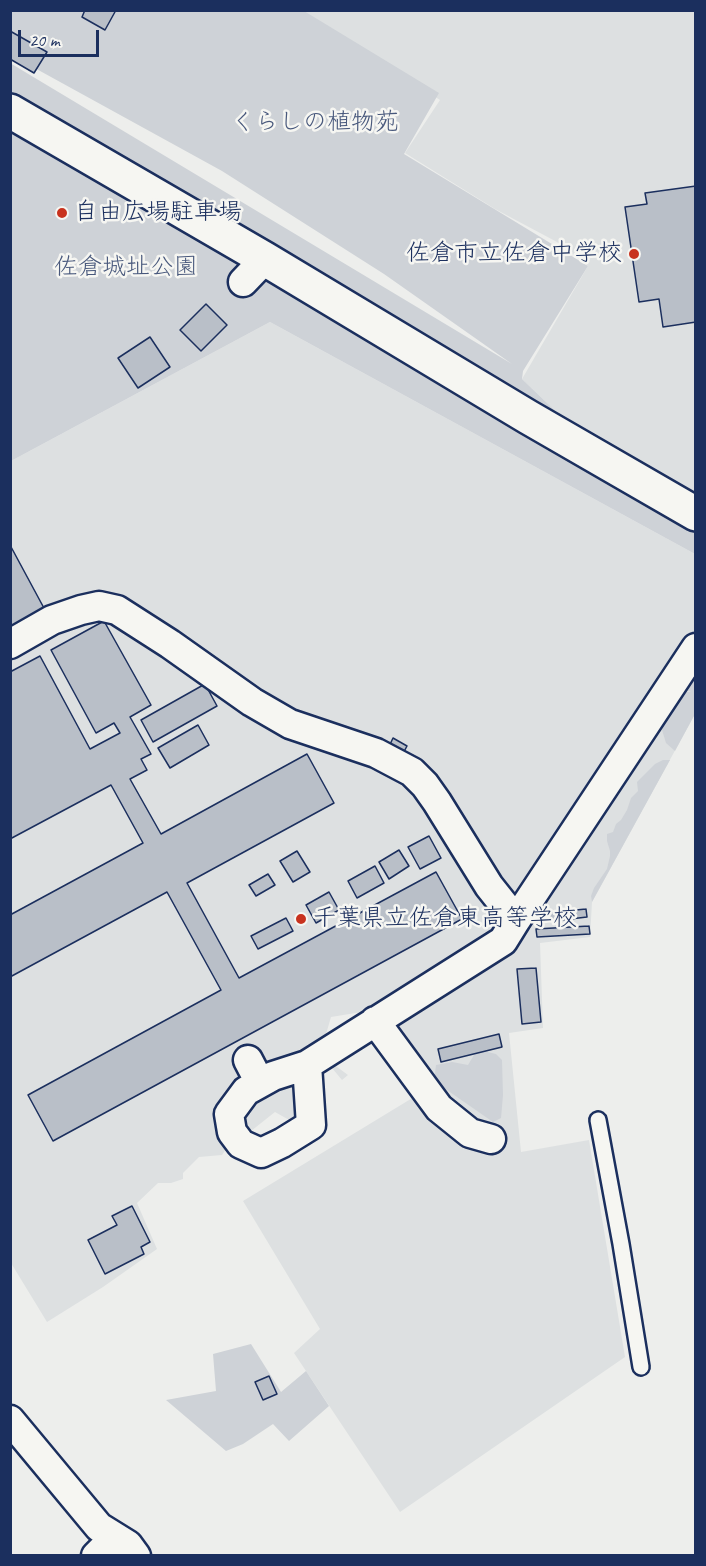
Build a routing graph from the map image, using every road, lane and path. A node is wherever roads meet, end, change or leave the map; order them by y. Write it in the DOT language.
graph roads {
  1 [pos="10,111"];
  2 [pos="265,259"];
  3 [pos="243,282"];
  4 [pos="696,514"];
  5 [pos="10,644"];
  6 [pos="696,648"];
  7 [pos="516,920"];
  8 [pos="375,1021"];
  9 [pos="307,1065"];
  10 [pos="598,1120"];
  11 [pos="491,1139"];
  12 [pos="641,1367"];
  13 [pos="10,1420"];
  14 [pos="116,1549"];
  1 -- 2 [label="street"];
  2 -- 3 [label="street"];
  2 -- 4 [label="street"];
  5 -- 7 [label="street"];
  6 -- 7 [label="street"];
  7 -- 8 [label="street"];
  8 -- 9 [label="street"];
  8 -- 11 [label="street"];
  9 -- 9 [label="street"];
  10 -- 12 [label="lane"];
  13 -- 14 [label="street"];
}
